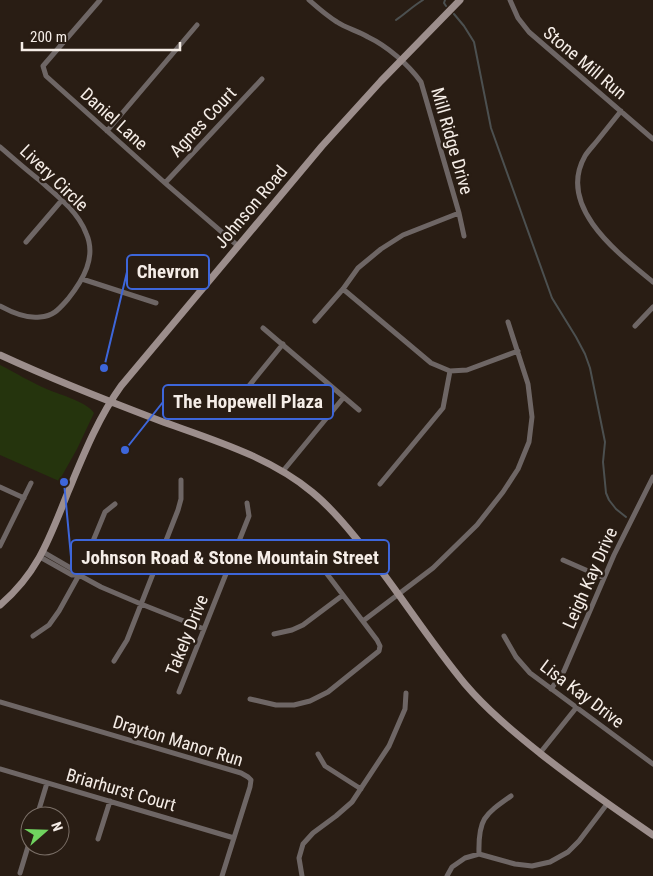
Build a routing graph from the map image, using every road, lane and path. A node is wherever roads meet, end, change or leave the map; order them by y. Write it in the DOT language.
graph roads {
  1 [pos="100,0"];
  2 [pos="309,0"];
  3 [pos="460,0"];
  4 [pos="510,0"];
  5 [pos="197,25"];
  6 [pos="401,60"];
  7 [pos="262,79"];
  8 [pos="621,111"];
  9 [pos="107,131"];
  10 [pos="653,139"];
  11 [pos="0,146"];
  12 [pos="165,183"];
  13 [pos="62,200"];
  14 [pos="459,213"];
  15 [pos="464,236"];
  16 [pos="26,242"];
  17 [pos="238,246"];
  18 [pos="82,279"];
  19 [pos="653,282"];
  20 [pos="343,289"];
  21 [pos="156,303"];
  22 [pos="0,306"];
  23 [pos="653,307"];
  24 [pos="315,320"];
  25 [pos="508,322"];
  26 [pos="635,326"];
  27 [pos="264,328"];
  28 [pos="283,344"];
  29 [pos="518,351"];
  30 [pos="0,355"];
  31 [pos="450,371"];
  32 [pos="344,397"];
  33 [pos="245,398"];
  34 [pos="110,401"];
  35 [pos="360,410"];
  36 [pos="283,471"];
  37 [pos="653,477"];
  38 [pos="181,480"];
  39 [pos="31,483"];
  40 [pos="380,484"];
  41 [pos="0,487"];
  42 [pos="24,498"];
  43 [pos="247,503"];
  44 [pos="115,504"];
  45 [pos="0,546"];
  46 [pos="42,554"];
  47 [pos="307,558"];
  48 [pos="563,560"];
  49 [pos="79,575"];
  50 [pos="604,578"];
  51 [pos="398,594"];
  52 [pos="343,595"];
  53 [pos="141,604"];
  54 [pos="0,605"];
  55 [pos="363,620"];
  56 [pos="204,629"];
  57 [pos="274,634"];
  58 [pos="33,636"];
  59 [pos="504,636"];
  60 [pos="114,661"];
  61 [pos="551,689"];
  62 [pos="179,692"];
  63 [pos="406,693"];
  64 [pos="250,699"];
  65 [pos="0,702"];
  66 [pos="576,708"];
  67 [pos="540,753"];
  68 [pos="318,754"];
  69 [pos="653,764"];
  70 [pos="0,769"];
  71 [pos="47,783"];
  72 [pos="361,789"];
  73 [pos="511,796"];
  74 [pos="110,802"];
  75 [pos="607,804"];
  76 [pos="40,806"];
  77 [pos="653,835"];
  78 [pos="234,838"];
  79 [pos="98,839"];
  80 [pos="479,854"];
  81 [pos="25,856"];
  82 [pos="20,873"];
  83 [pos="222,876"];
  84 [pos="302,876"];
  85 [pos="447,876"];
  1 -- 9 [label="street, Daniel Lane"];
  2 -- 6 [label="street"];
  3 -- 6 [label="main road, Johnson Road"];
  4 -- 8 [label="street, Stone Mill Run"];
  5 -- 9 [label="street"];
  6 -- 14 [label="street, Mill Ridge Drive"];
  6 -- 17 [label="main road, Johnson Road"];
  7 -- 12 [label="street, Agnes Court"];
  8 -- 10 [label="street, Stone Mill Run"];
  8 -- 19 [label="street"];
  9 -- 12 [label="street, Daniel Lane"];
  11 -- 13 [label="street, Livery Circle"];
  12 -- 17 [label="street, Daniel Lane"];
  13 -- 16 [label="street"];
  13 -- 18 [label="street, Livery Circle"];
  14 -- 15 [label="street, Mill Ridge Drive"];
  14 -- 20 [label="street"];
  17 -- 34 [label="main road, Johnson Road"];
  18 -- 21 [label="street"];
  18 -- 22 [label="street, Livery Circle"];
  20 -- 24 [label="street"];
  20 -- 31 [label="street"];
  23 -- 26 [label="street"];
  25 -- 29 [label="street"];
  27 -- 28 [label="street"];
  28 -- 32 [label="street"];
  28 -- 33 [label="street"];
  29 -- 31 [label="street"];
  29 -- 51 [label="street"];
  30 -- 34 [label="main road"];
  31 -- 40 [label="street"];
  32 -- 35 [label="street"];
  32 -- 36 [label="street"];
  34 -- 36 [label="main road"];
  34 -- 46 [label="main road, Johnson Road"];
  36 -- 51 [label="main road"];
  37 -- 50 [label="street, Leigh Kay Drive"];
  38 -- 53 [label="street"];
  39 -- 42 [label="street"];
  41 -- 42 [label="street"];
  42 -- 45 [label="street"];
  43 -- 56 [label="street, Takely Drive"];
  44 -- 49 [label="street"];
  46 -- 49 [label="street"];
  46 -- 54 [label="main road, Johnson Road"];
  47 -- 52 [label="street"];
  48 -- 50 [label="street"];
  49 -- 53 [label="street"];
  49 -- 58 [label="street"];
  50 -- 61 [label="street, Leigh Kay Drive"];
  51 -- 55 [label="street"];
  51 -- 67 [label="main road"];
  52 -- 55 [label="street"];
  52 -- 57 [label="street"];
  53 -- 56 [label="street"];
  53 -- 60 [label="street"];
  55 -- 64 [label="street"];
  56 -- 62 [label="street, Takely Drive"];
  59 -- 61 [label="street, Lisa Kay Drive"];
  61 -- 66 [label="street, Lisa Kay Drive"];
  63 -- 72 [label="street"];
  65 -- 78 [label="street, Drayton Manor Run"];
  66 -- 67 [label="street"];
  66 -- 69 [label="street, Lisa Kay Drive"];
  67 -- 75 [label="main road"];
  68 -- 72 [label="street"];
  70 -- 71 [label="street, Briarhurst Court"];
  71 -- 74 [label="street, Briarhurst Court"];
  71 -- 76 [label="street"];
  72 -- 84 [label="street"];
  73 -- 80 [label="street"];
  74 -- 78 [label="street, Briarhurst Court"];
  74 -- 79 [label="street"];
  75 -- 77 [label="main road"];
  75 -- 80 [label="street"];
  78 -- 83 [label="street, Drayton Manor Run"];
  80 -- 85 [label="street"];
  81 -- 82 [label="street"];
}
